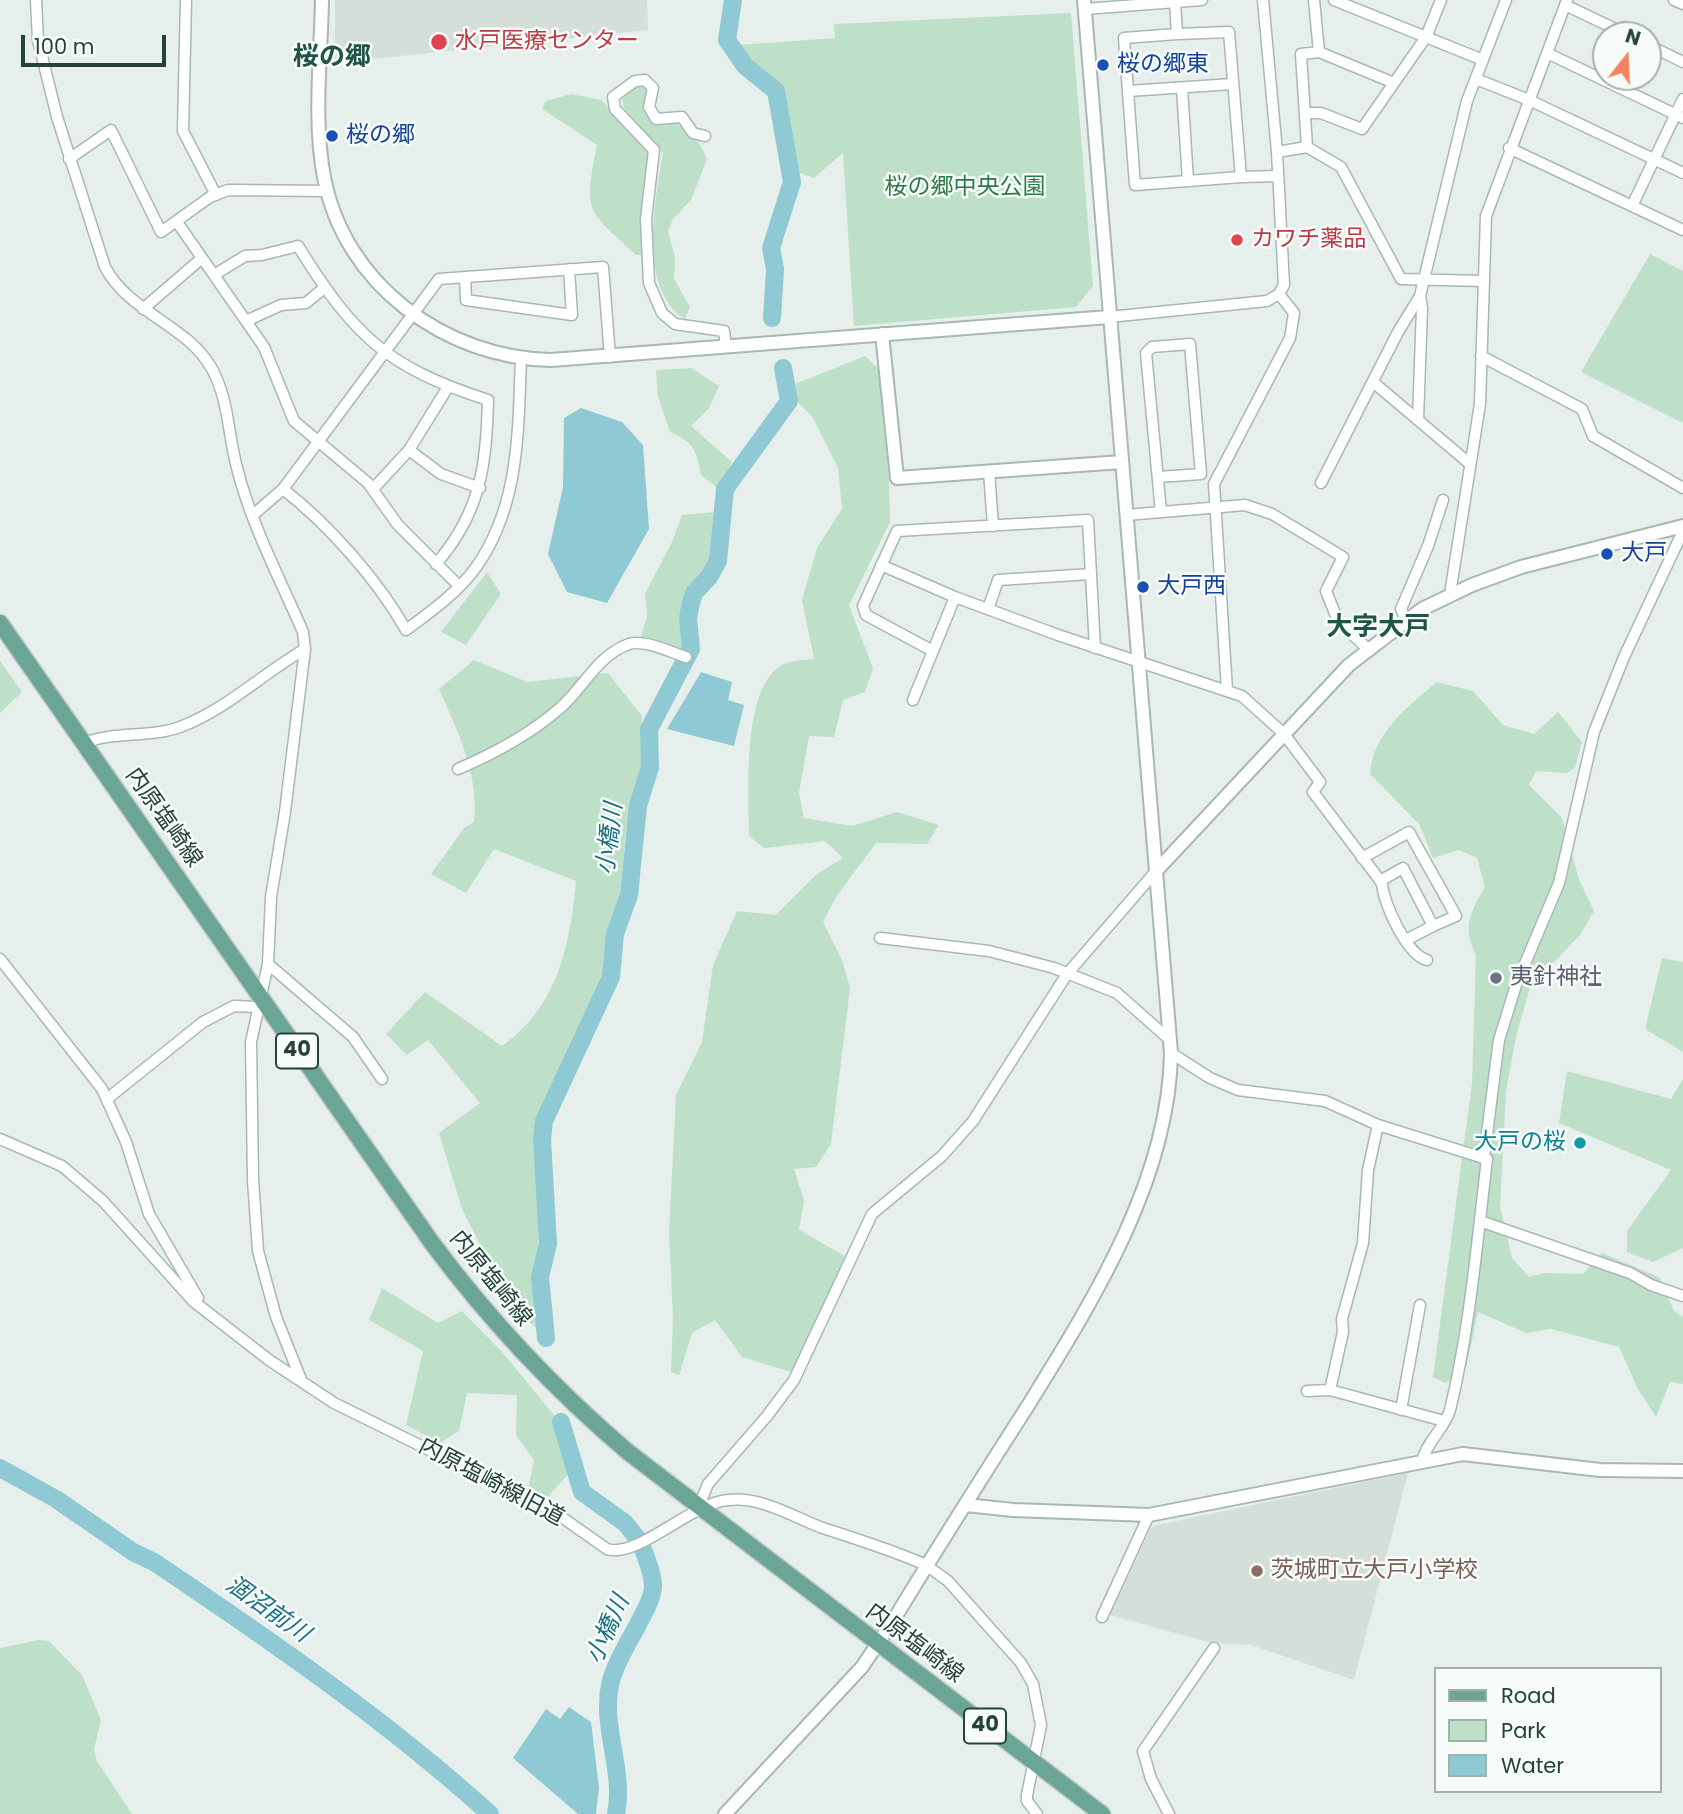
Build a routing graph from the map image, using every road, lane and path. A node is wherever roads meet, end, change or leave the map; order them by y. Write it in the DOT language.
graph roads {
  1 [pos="36,0"];
  2 [pos="186,0"];
  3 [pos="322,0"];
  4 [pos="1202,0"];
  5 [pos="1263,0"];
  6 [pos="1314,0"];
  7 [pos="1334,0"];
  8 [pos="1441,0"];
  9 [pos="1506,0"];
  10 [pos="1674,0"];
  11 [pos="1175,2"];
  12 [pos="1566,2"];
  13 [pos="1085,4"];
  14 [pos="1683,4"];
  15 [pos="1602,21"];
  16 [pos="1177,34"];
  17 [pos="1426,37"];
  18 [pos="1320,52"];
  19 [pos="1662,52"];
  20 [pos="1547,53"];
  21 [pos="1483,60"];
  22 [pos="1683,62"];
  23 [pos="1476,79"];
  24 [pos="1394,83"];
  25 [pos="1233,84"];
  26 [pos="1182,88"];
  27 [pos="1128,91"];
  28 [pos="1683,99"];
  29 [pos="1529,100"];
  30 [pos="1305,113"];
  31 [pos="1680,116"];
  32 [pos="705,136"];
  33 [pos="1307,147"];
  34 [pos="1509,148"];
  35 [pos="1277,152"];
  36 [pos="69,159"];
  37 [pos="1655,159"];
  38 [pos="1683,173"];
  39 [pos="1278,176"];
  40 [pos="1241,177"];
  41 [pos="1188,181"];
  42 [pos="327,191"];
  43 [pos="216,195"];
  44 [pos="1632,206"];
  45 [pos="177,222"];
  46 [pos="1683,230"];
  47 [pos="202,258"];
  48 [pos="569,269"];
  49 [pos="214,275"];
  50 [pos="465,277"];
  51 [pos="1426,279"];
  52 [pos="1483,281"];
  53 [pos="324,288"];
  54 [pos="1279,294"];
  55 [pos="1420,296"];
  56 [pos="143,309"];
  57 [pos="413,316"];
  58 [pos="1109,317"];
  59 [pos="246,321"];
  60 [pos="883,334"];
  61 [pos="726,346"];
  62 [pos="385,352"];
  63 [pos="1481,356"];
  64 [pos="610,357"];
  65 [pos="521,359"];
  66 [pos="1373,382"];
  67 [pos="448,387"];
  68 [pos="1419,419"];
  69 [pos="318,442"];
  70 [pos="409,450"];
  71 [pos="1122,462"];
  72 [pos="1470,464"];
  73 [pos="989,471"];
  74 [pos="1158,477"];
  75 [pos="1321,483"];
  76 [pos="480,488"];
  77 [pos="1683,488"];
  78 [pos="283,489"];
  79 [pos="373,489"];
  80 [pos="1443,500"];
  81 [pos="1215,508"];
  82 [pos="1161,512"];
  83 [pos="253,515"];
  84 [pos="1126,515"];
  85 [pos="993,526"];
  86 [pos="1683,528"];
  87 [pos="436,564"];
  88 [pos="881,565"];
  89 [pos="1091,574"];
  90 [pos="459,586"];
  91 [pos="1450,594"];
  92 [pos="955,597"];
  93 [pos="988,609"];
  94 [pos="1406,620"];
  95 [pos="0,623"];
  96 [pos="1095,648"];
  97 [pos="305,649"];
  98 [pos="1368,649"];
  99 [pos="933,651"];
  100 [pos="685,657"];
  101 [pos="1140,663"];
  102 [pos="1227,690"];
  103 [pos="913,700"];
  104 [pos="1284,734"];
  105 [pos="84,743"];
  106 [pos="458,769"];
  107 [pos="1362,858"];
  108 [pos="1157,870"];
  109 [pos="1380,881"];
  110 [pos="1433,926"];
  111 [pos="880,937"];
  112 [pos="1406,940"];
  113 [pos="0,959"];
  114 [pos="1427,960"];
  115 [pos="268,964"];
  116 [pos="1067,974"];
  117 [pos="258,1001"];
  118 [pos="1170,1046"];
  119 [pos="382,1079"];
  120 [pos="107,1099"];
  121 [pos="1378,1125"];
  122 [pos="0,1139"];
  123 [pos="1484,1157"];
  124 [pos="1480,1221"];
  125 [pos="1683,1296"];
  126 [pos="1420,1305"];
  127 [pos="209,1313"];
  128 [pos="302,1382"];
  129 [pos="1330,1390"];
  130 [pos="1307,1391"];
  131 [pos="1401,1410"];
  132 [pos="1444,1421"];
  133 [pos="1422,1461"];
  134 [pos="1683,1471"];
  135 [pos="966,1505"];
  136 [pos="698,1508"];
  137 [pos="1149,1515"];
  138 [pos="926,1565"];
  139 [pos="1102,1617"];
  140 [pos="878,1644"];
  141 [pos="1214,1648"];
  142 [pos="1033,1762"];
  143 [pos="725,1814"];
  144 [pos="1037,1814"];
  145 [pos="1102,1814"];
  146 [pos="1169,1814"];
  1 -- 36 [label="street"];
  2 -- 43 [label="street"];
  3 -- 42 [label="street"];
  4 -- 11 [label="street"];
  5 -- 35 [label="street"];
  6 -- 18 [label="street"];
  7 -- 17 [label="street"];
  8 -- 17 [label="street"];
  9 -- 21 [label="street"];
  10 -- 14 [label="street"];
  11 -- 13 [label="street"];
  11 -- 16 [label="street"];
  12 -- 15 [label="street"];
  12 -- 20 [label="street"];
  13 -- 58 [label="street"];
  16 -- 25 [label="street"];
  16 -- 27 [label="street"];
  17 -- 21 [label="street"];
  17 -- 24 [label="street"];
  18 -- 24 [label="street"];
  18 -- 30 [label="street"];
  19 -- 22 [label="street"];
  20 -- 29 [label="street"];
  20 -- 31 [label="street"];
  21 -- 23 [label="street"];
  23 -- 29 [label="street"];
  23 -- 51 [label="street"];
  24 -- 30 [label="street"];
  25 -- 26 [label="street"];
  25 -- 40 [label="street"];
  26 -- 27 [label="street"];
  26 -- 41 [label="street"];
  27 -- 41 [label="street"];
  28 -- 31 [label="street"];
  29 -- 34 [label="street"];
  29 -- 37 [label="street"];
  30 -- 33 [label="street"];
  31 -- 37 [label="street"];
  32 -- 61 [label="street"];
  33 -- 35 [label="street"];
  33 -- 51 [label="street"];
  34 -- 44 [label="street"];
  34 -- 52 [label="street"];
  35 -- 39 [label="street"];
  36 -- 45 [label="street"];
  36 -- 56 [label="street"];
  37 -- 38 [label="street"];
  37 -- 44 [label="street"];
  39 -- 40 [label="street"];
  39 -- 54 [label="street"];
  40 -- 41 [label="street"];
  42 -- 43 [label="street"];
  42 -- 57 [label="street"];
  43 -- 45 [label="street"];
  44 -- 46 [label="street"];
  45 -- 47 [label="street"];
  47 -- 49 [label="street"];
  47 -- 56 [label="street"];
  48 -- 50 [label="street"];
  48 -- 50 [label="street"];
  48 -- 64 [label="street"];
  49 -- 53 [label="street"];
  49 -- 59 [label="street"];
  50 -- 57 [label="street"];
  51 -- 52 [label="street"];
  51 -- 55 [label="street"];
  52 -- 63 [label="street"];
  53 -- 59 [label="street"];
  53 -- 62 [label="street"];
  54 -- 58 [label="street"];
  54 -- 81 [label="street"];
  55 -- 66 [label="street"];
  55 -- 68 [label="street"];
  56 -- 83 [label="street"];
  57 -- 62 [label="street"];
  57 -- 65 [label="street"];
  58 -- 60 [label="street"];
  58 -- 71 [label="street"];
  59 -- 69 [label="street"];
  60 -- 61 [label="street"];
  60 -- 73 [label="street"];
  61 -- 64 [label="street"];
  62 -- 67 [label="street"];
  62 -- 69 [label="street"];
  63 -- 72 [label="street"];
  63 -- 77 [label="street"];
  64 -- 65 [label="street"];
  65 -- 90 [label="street"];
  66 -- 68 [label="street"];
  66 -- 75 [label="street"];
  67 -- 70 [label="street"];
  67 -- 76 [label="street"];
  68 -- 72 [label="street"];
  69 -- 78 [label="street"];
  69 -- 79 [label="street"];
  70 -- 76 [label="street"];
  70 -- 79 [label="street"];
  71 -- 73 [label="street"];
  71 -- 84 [label="street"];
  72 -- 91 [label="street"];
  73 -- 85 [label="street"];
  74 -- 74 [label="street"];
  74 -- 82 [label="street"];
  76 -- 87 [label="street"];
  78 -- 83 [label="street"];
  78 -- 90 [label="street"];
  79 -- 87 [label="street"];
  80 -- 94 [label="street"];
  81 -- 82 [label="street"];
  81 -- 98 [label="street"];
  81 -- 102 [label="street"];
  82 -- 84 [label="street"];
  83 -- 97 [label="street"];
  84 -- 101 [label="street"];
  85 -- 88 [label="street"];
  85 -- 89 [label="street"];
  86 -- 91 [label="street"];
  86 -- 123 [label="street"];
  87 -- 90 [label="street"];
  88 -- 92 [label="street"];
  88 -- 99 [label="street"];
  89 -- 93 [label="street"];
  89 -- 96 [label="street"];
  91 -- 94 [label="street"];
  92 -- 93 [label="street"];
  92 -- 99 [label="street"];
  93 -- 96 [label="street"];
  94 -- 98 [label="street"];
  95 -- 105 [label="main road, 内原塩崎線 / 40"];
  96 -- 101 [label="street"];
  97 -- 105 [label="street"];
  97 -- 115 [label="street"];
  98 -- 104 [label="street"];
  99 -- 103 [label="street"];
  100 -- 106 [label="street"];
  101 -- 102 [label="street"];
  101 -- 108 [label="street"];
  102 -- 104 [label="street"];
  104 -- 107 [label="street"];
  104 -- 108 [label="street"];
  105 -- 117 [label="main road, 内原塩崎線 / 40"];
  107 -- 109 [label="street"];
  107 -- 110 [label="street"];
  108 -- 116 [label="street"];
  108 -- 118 [label="street"];
  109 -- 110 [label="street"];
  109 -- 112 [label="street"];
  110 -- 112 [label="street"];
  111 -- 116 [label="street"];
  112 -- 114 [label="street"];
  113 -- 120 [label="street"];
  115 -- 117 [label="street"];
  115 -- 119 [label="street"];
  116 -- 118 [label="street"];
  116 -- 136 [label="street"];
  117 -- 120 [label="street"];
  117 -- 128 [label="street"];
  117 -- 136 [label="main road, 内原塩崎線 / 40"];
  118 -- 121 [label="street"];
  118 -- 135 [label="street"];
  120 -- 127 [label="street"];
  121 -- 123 [label="street"];
  121 -- 129 [label="street"];
  122 -- 127 [label="street, 内原塩崎線旧道"];
  123 -- 124 [label="street"];
  124 -- 125 [label="street"];
  124 -- 132 [label="street"];
  126 -- 131 [label="street"];
  127 -- 128 [label="street, 内原塩崎線旧道"];
  128 -- 136 [label="street, 内原塩崎線旧道"];
  129 -- 130 [label="street"];
  129 -- 131 [label="street"];
  131 -- 132 [label="street"];
  132 -- 133 [label="street"];
  133 -- 134 [label="street"];
  133 -- 137 [label="street"];
  135 -- 137 [label="street"];
  135 -- 138 [label="street"];
  136 -- 138 [label="street, 内原塩崎線旧道"];
  136 -- 140 [label="main road, 内原塩崎線 / 40"];
  137 -- 139 [label="street"];
  138 -- 140 [label="street"];
  138 -- 142 [label="street, 内原塩崎線旧道"];
  140 -- 142 [label="main road, 内原塩崎線 / 40"];
  140 -- 143 [label="street"];
  141 -- 146 [label="street"];
  142 -- 144 [label="street, 内原塩崎線旧道"];
  142 -- 145 [label="main road, 内原塩崎線 / 40"];
}
